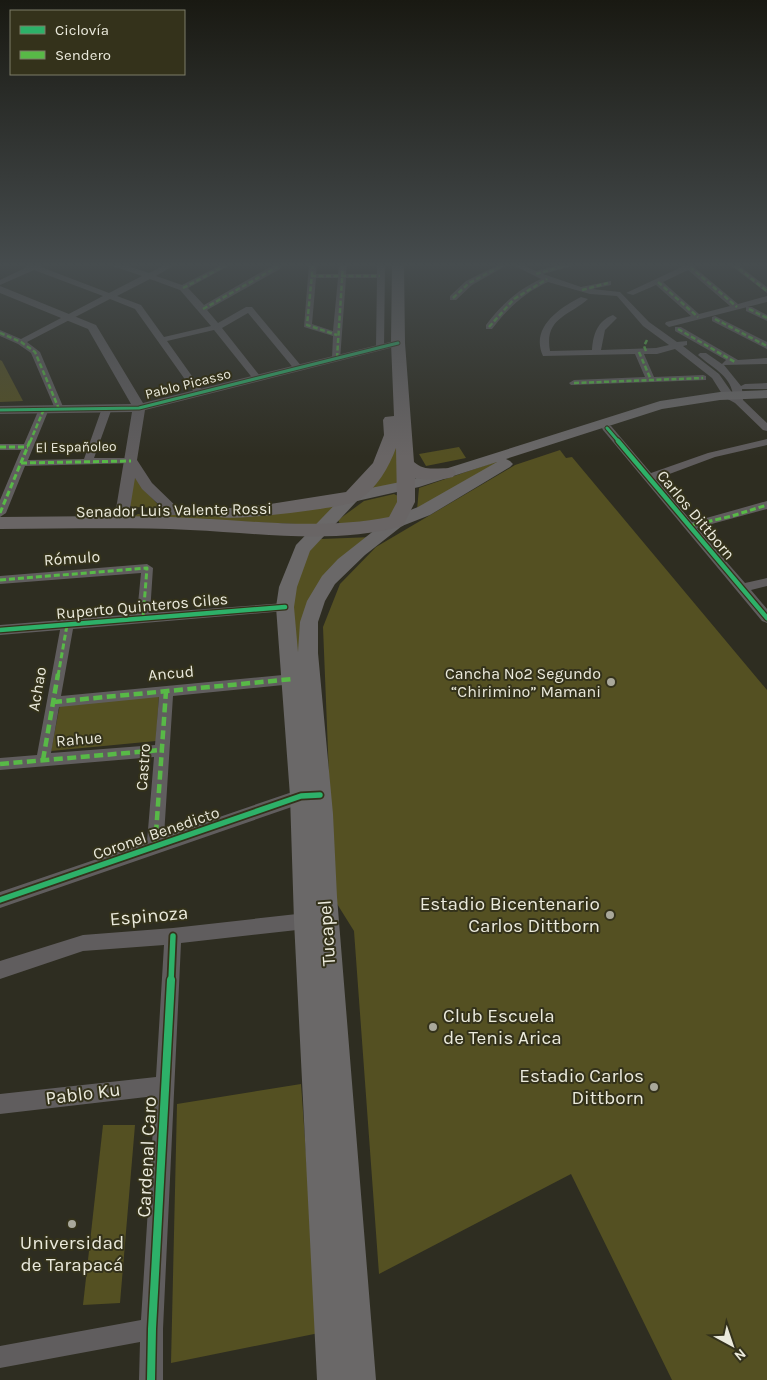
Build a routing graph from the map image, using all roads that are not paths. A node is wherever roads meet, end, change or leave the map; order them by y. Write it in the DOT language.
graph roads {
  1 [pos="47,328"];
  2 [pos="93,328"];
  3 [pos="154,328"];
  4 [pos="208,328"];
  5 [pos="219,328"];
  6 [pos="265,328"];
  7 [pos="319,328"];
  8 [pos="338,328"];
  9 [pos="387,328"];
  10 [pos="389,328"];
  11 [pos="391,328"];
  12 [pos="548,328"];
  13 [pos="601,328"];
  14 [pos="660,328"];
  15 [pos="675,328"];
  16 [pos="733,328"];
  17 [pos="0,333"];
  18 [pos="337,335"];
  19 [pos="162,340"];
  20 [pos="647,340"];
  21 [pos="21,342"];
  22 [pos="389,345"];
  23 [pos="680,345"];
  24 [pos="767,346"];
  25 [pos="643,351"];
  26 [pos="596,353"];
  27 [pos="338,358"];
  28 [pos="735,362"];
  29 [pos="767,362"];
  30 [pos="716,364"];
  31 [pos="706,367"];
  32 [pos="298,368"];
  33 [pos="257,378"];
  34 [pos="703,378"];
  35 [pos="651,380"];
  36 [pos="574,383"];
  37 [pos="767,386"];
  38 [pos="199,393"];
  39 [pos="737,394"];
  40 [pos="767,394"];
  41 [pos="767,401"];
  42 [pos="136,402"];
  43 [pos="59,408"];
  44 [pos="103,408"];
  45 [pos="44,409"];
  46 [pos="0,410"];
  47 [pos="607,428"];
  48 [pos="767,428"];
  49 [pos="767,442"];
  50 [pos="0,447"];
  51 [pos="28,447"];
  52 [pos="88,461"];
  53 [pos="131,461"];
  54 [pos="404,461"];
  55 [pos="21,464"];
  56 [pos="447,473"];
  57 [pos="649,478"];
  58 [pos="407,486"];
  59 [pos="352,498"];
  60 [pos="767,505"];
  61 [pos="175,512"];
  62 [pos="0,513"];
  63 [pos="122,516"];
  64 [pos="396,522"];
  65 [pos="0,523"];
  66 [pos="689,526"];
  67 [pos="282,529"];
  68 [pos="319,530"];
  69 [pos="302,550"];
  70 [pos="0,580"];
  71 [pos="767,582"];
  72 [pos="742,588"];
  73 [pos="285,606"];
  74 [pos="143,618"];
  75 [pos="767,618"];
  76 [pos="67,625"];
  77 [pos="0,630"];
  78 [pos="293,679"];
  79 [pos="166,691"];
  80 [pos="53,702"];
  81 [pos="161,750"];
  82 [pos="43,760"];
  83 [pos="0,764"];
  84 [pos="311,795"];
  85 [pos="155,847"];
  86 [pos="0,900"];
  87 [pos="306,921"];
  88 [pos="173,936"];
  89 [pos="0,970"];
  90 [pos="166,1085"];
  91 [pos="0,1104"];
  92 [pos="152,1329"];
  93 [pos="0,1357"];
  94 [pos="151,1380"];
  95 [pos="334,1380"];
  96 [pos="359,1380"];
  1 -- 21 [label="street"];
  2 -- 42 [label="street"];
  3 -- 19 [label="street"];
  4 -- 19 [label="street"];
  5 -- 33 [label="street"];
  6 -- 32 [label="street"];
  7 -- 18 [label="street"];
  8 -- 18 [label="street"];
  9 -- 22 [label="street"];
  10 -- 22 [label="main road"];
  11 -- 22 [label="main road"];
  12 -- 26 [label="street"];
  13 -- 26 [label="street"];
  14 -- 23 [label="street"];
  15 -- 28 [label="street"];
  16 -- 24 [label="street"];
  17 -- 21 [label="street"];
  18 -- 27 [label="street"];
  19 -- 38 [label="street"];
  20 -- 25 [label="street"];
  21 -- 43 [label="street"];
  22 -- 27 [label="street, Pablo Picasso"];
  22 -- 54 [label="main road"];
  22 -- 59 [label="main road"];
  23 -- 25 [label="street"];
  23 -- 30 [label="street"];
  23 -- 31 [label="street"];
  25 -- 26 [label="street"];
  25 -- 35 [label="street"];
  27 -- 32 [label="street, Pablo Picasso"];
  28 -- 29 [label="street"];
  28 -- 30 [label="street"];
  30 -- 31 [label="street"];
  30 -- 39 [label="street"];
  31 -- 39 [label="street"];
  32 -- 33 [label="street, Pablo Picasso"];
  33 -- 38 [label="street, Pablo Picasso"];
  34 -- 35 [label="street"];
  35 -- 36 [label="street"];
  37 -- 39 [label="street"];
  38 -- 42 [label="street, Pablo Picasso"];
  39 -- 40 [label="main road"];
  39 -- 41 [label="main road"];
  39 -- 47 [label="main road, Tucapel"];
  39 -- 48 [label="street"];
  39 -- 56 [label="main road, Senador Luis Valente Rossi"];
  42 -- 44 [label="street, Pablo Picasso"];
  42 -- 53 [label="street"];
  43 -- 44 [label="street, Pablo Picasso"];
  43 -- 45 [label="street, Pablo Picasso"];
  44 -- 52 [label="street"];
  45 -- 46 [label="street, Pablo Picasso"];
  45 -- 51 [label="street"];
  47 -- 57 [label="street, Carlos Dittborn"];
  47 -- 64 [label="main road, Tucapel"];
  49 -- 57 [label="street"];
  50 -- 51 [label="street, El Españoleo"];
  51 -- 55 [label="street"];
  52 -- 53 [label="street, El Españoleo"];
  52 -- 55 [label="street, El Españoleo"];
  53 -- 61 [label="street"];
  53 -- 63 [label="street"];
  54 -- 56 [label="main road"];
  54 -- 58 [label="main road"];
  55 -- 62 [label="street"];
  56 -- 58 [label="main road, Senador Luis Valente Rossi"];
  57 -- 66 [label="street, Carlos Dittborn"];
  58 -- 59 [label="main road, Senador Luis Valente Rossi"];
  58 -- 64 [label="main road"];
  59 -- 61 [label="main road, Senador Luis Valente Rossi"];
  59 -- 68 [label="main road, Tucapel"];
  60 -- 66 [label="street"];
  61 -- 63 [label="main road, Senador Luis Valente Rossi"];
  62 -- 63 [label="main road, Senador Luis Valente Rossi"];
  63 -- 65 [label="main road, Senador Luis Valente Rossi"];
  63 -- 67 [label="main road, Senador Luis Valente Rossi"];
  64 -- 68 [label="main road, Senador Luis Valente Rossi"];
  64 -- 84 [label="main road, Tucapel"];
  66 -- 72 [label="street, Carlos Dittborn"];
  67 -- 68 [label="main road, Senador Luis Valente Rossi"];
  67 -- 69 [label="main road"];
  68 -- 69 [label="main road, Tucapel"];
  69 -- 73 [label="main road, Tucapel"];
  70 -- 74 [label="street, Rómulo"];
  71 -- 72 [label="street"];
  72 -- 75 [label="street, Carlos Dittborn"];
  73 -- 74 [label="street, Ruperto Quinteros Ciles"];
  73 -- 78 [label="main road, Tucapel"];
  74 -- 76 [label="street, Ruperto Quinteros Ciles"];
  76 -- 77 [label="street, Ruperto Quinteros Ciles"];
  76 -- 80 [label="street, Achao"];
  78 -- 79 [label="street, Ancud"];
  78 -- 84 [label="main road, Tucapel"];
  79 -- 80 [label="street, Ancud"];
  79 -- 81 [label="street, Castro"];
  80 -- 82 [label="street, Achao"];
  81 -- 82 [label="street, Rahue"];
  81 -- 85 [label="street, Castro"];
  82 -- 83 [label="street, Rahue"];
  84 -- 85 [label="street, Coronel Benedicto"];
  84 -- 87 [label="main road, Tucapel"];
  84 -- 96 [label="main road, Tucapel"];
  85 -- 86 [label="street, Coronel Benedicto"];
  87 -- 88 [label="street, Espinoza"];
  87 -- 95 [label="main road, Tucapel"];
  88 -- 89 [label="street, Espinoza"];
  88 -- 90 [label="street, Cardenal Caro"];
  90 -- 91 [label="street, Pablo Ku"];
  90 -- 92 [label="street, Cardenal Caro"];
  92 -- 93 [label="street"];
  92 -- 94 [label="street, Cardenal Caro"];
}
